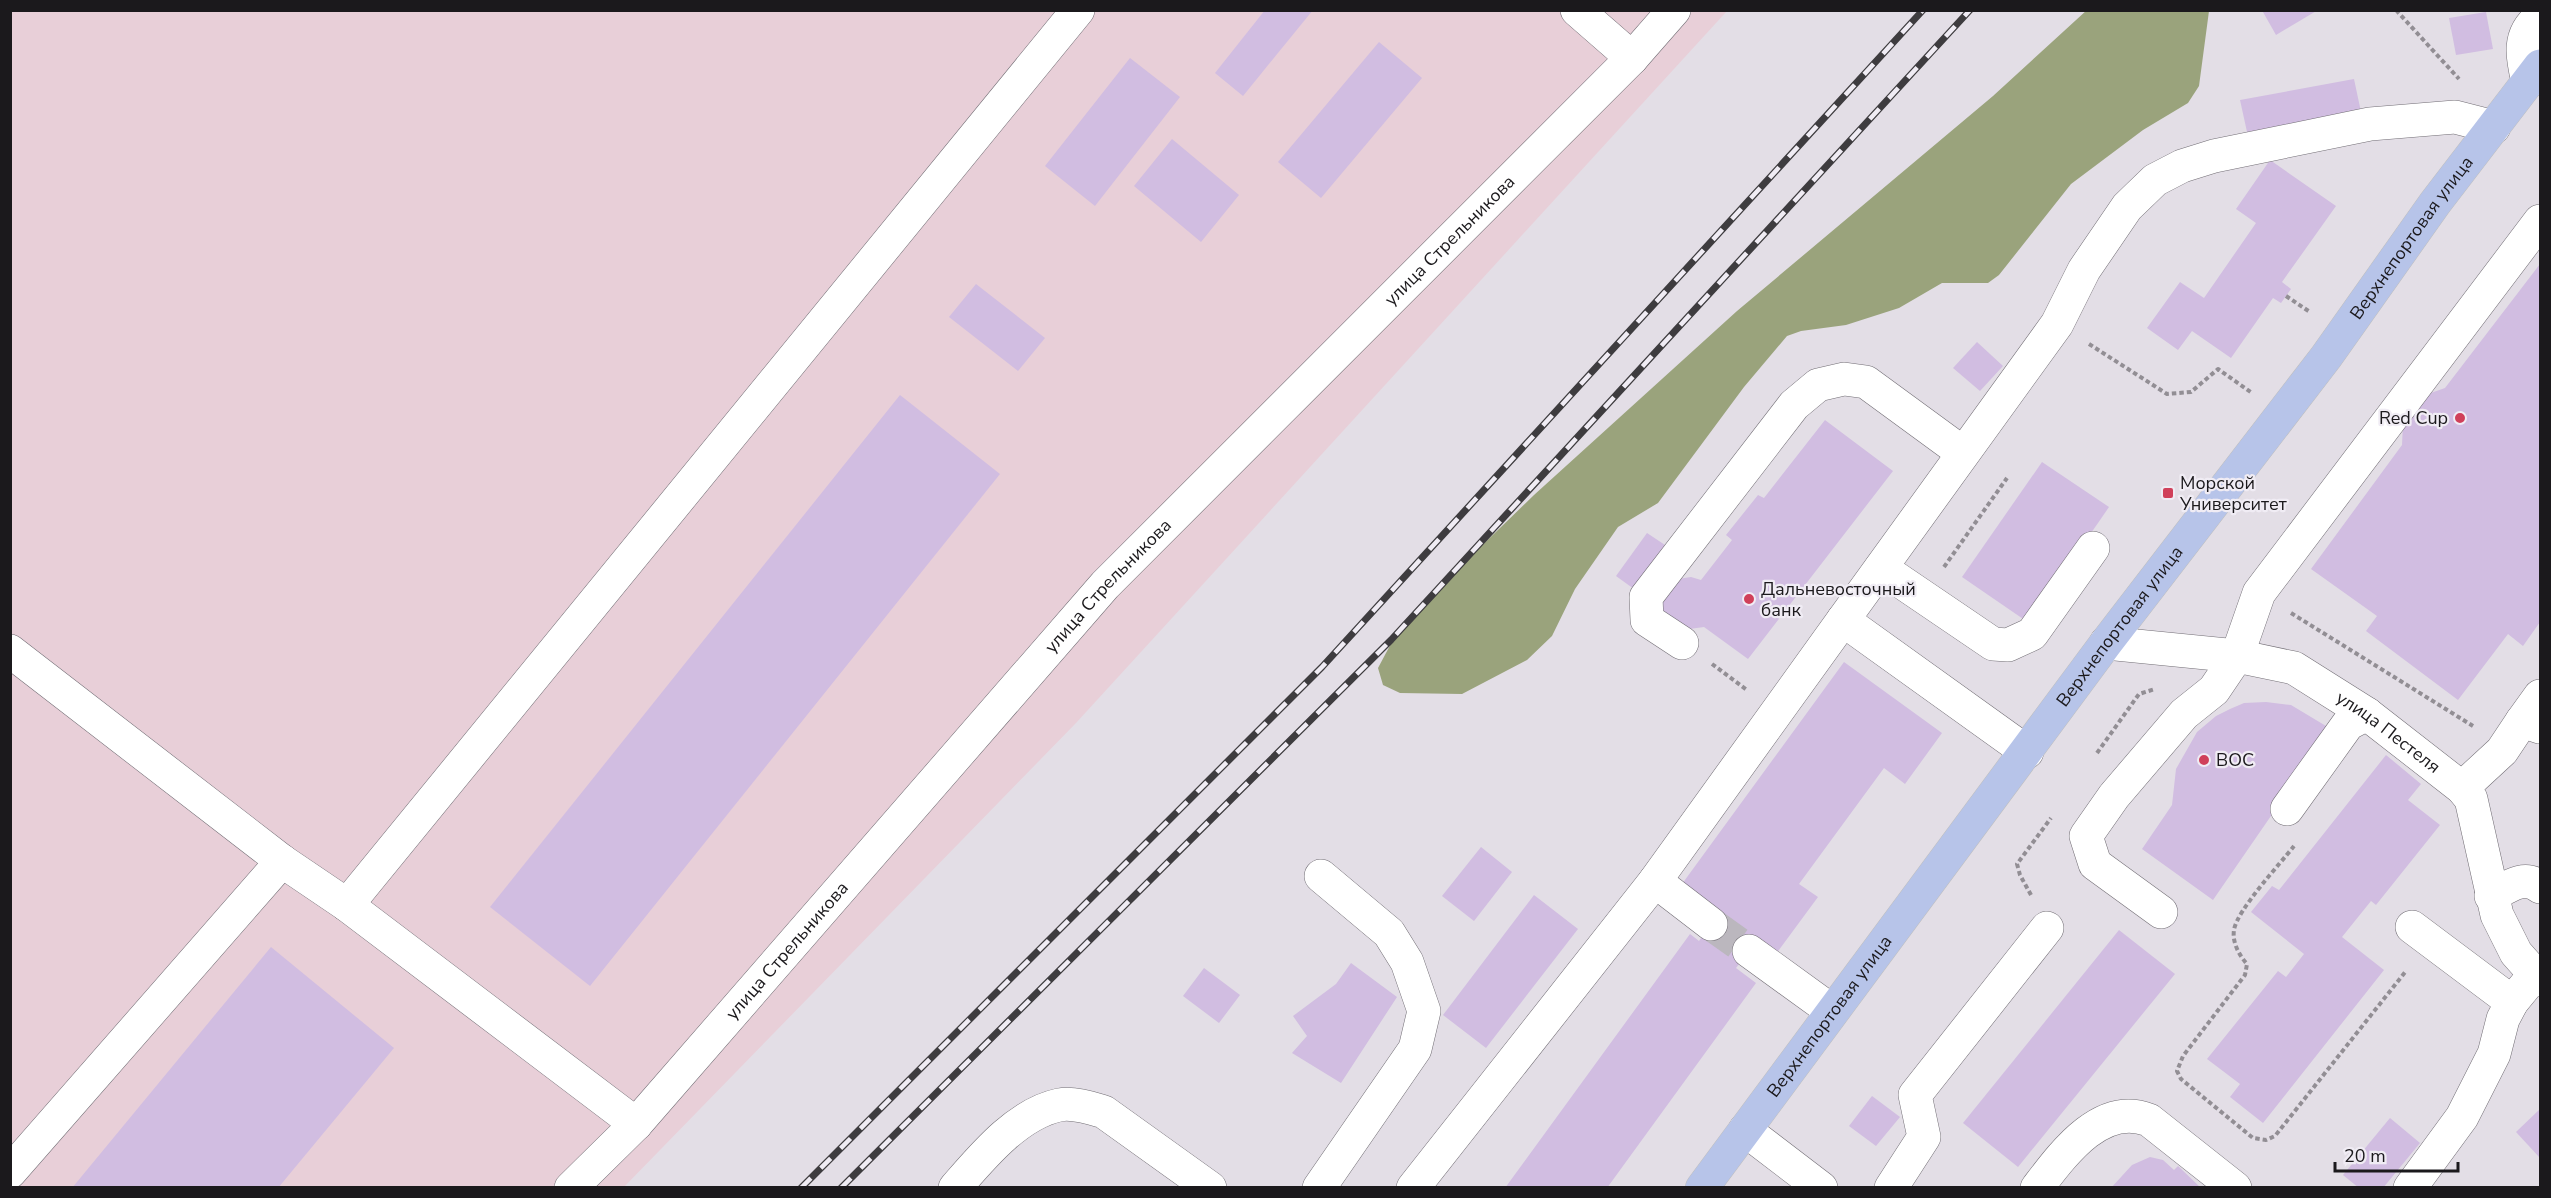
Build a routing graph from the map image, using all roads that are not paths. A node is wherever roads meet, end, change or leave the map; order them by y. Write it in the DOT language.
graph roads {
  1 [pos="1078,10"];
  2 [pos="1576,10"];
  3 [pos="1674,10"];
  4 [pos="2541,17"];
  5 [pos="1632,58"];
  6 [pos="2534,74"];
  7 [pos="2494,127"];
  8 [pos="2541,221"];
  9 [pos="1963,453"];
  10 [pos="2093,548"];
  11 [pos="1881,568"];
  12 [pos="1843,620"];
  13 [pos="1682,642"];
  14 [pos="2106,643"];
  15 [pos="10,651"];
  16 [pos="2237,656"];
  17 [pos="2367,714"];
  18 [pos="2534,715"];
  19 [pos="2027,752"];
  20 [pos="2462,788"];
  21 [pos="2287,809"];
  22 [pos="282,861"];
  23 [pos="1321,876"];
  24 [pos="1654,881"];
  25 [pos="2541,887"];
  26 [pos="2491,896"];
  27 [pos="347,905"];
  28 [pos="2161,912"];
  29 [pos="1711,924"];
  30 [pos="2047,928"];
  31 [pos="2422,934"];
  32 [pos="1749,951"];
  33 [pos="2538,977"];
  34 [pos="2512,1002"];
  35 [pos="1832,1011"];
  36 [pos="636,1124"];
  37 [pos="1745,1130"];
  38 [pos="10,1172"];
  39 [pos="571,1188"];
  40 [pos="955,1188"];
  41 [pos="1210,1188"];
  42 [pos="1318,1188"];
  43 [pos="1413,1188"];
  44 [pos="1702,1188"];
  45 [pos="1821,1188"];
  46 [pos="1892,1188"];
  47 [pos="2037,1188"];
  48 [pos="2235,1188"];
  49 [pos="2410,1188"];
  1 -- 27 [label="street"];
  2 -- 5 [label="street"];
  3 -- 5 [label="street, улица Стрельникова"];
  4 -- 6 [label="street"];
  5 -- 36 [label="street, улица Стрельникова"];
  6 -- 7 [label="main road, Верхнепортовая улица"];
  7 -- 9 [label="street"];
  7 -- 14 [label="main road, Верхнепортовая улица"];
  8 -- 16 [label="street"];
  9 -- 11 [label="street"];
  9 -- 13 [label="street"];
  10 -- 11 [label="street"];
  11 -- 12 [label="street"];
  12 -- 19 [label="street"];
  12 -- 24 [label="street"];
  14 -- 16 [label="street, улица Пестеля"];
  14 -- 19 [label="main road, Верхнепортовая улица"];
  15 -- 22 [label="street"];
  16 -- 17 [label="street, улица Пестеля"];
  16 -- 28 [label="street"];
  17 -- 20 [label="street, улица Пестеля"];
  17 -- 21 [label="street"];
  18 -- 20 [label="street"];
  19 -- 35 [label="main road, Верхнепортовая улица"];
  20 -- 26 [label="street, улица Пестеля"];
  22 -- 27 [label="street"];
  22 -- 38 [label="street"];
  23 -- 42 [label="street"];
  24 -- 29 [label="street"];
  24 -- 43 [label="street"];
  25 -- 26 [label="street"];
  26 -- 33 [label="street, улица Пестеля"];
  27 -- 36 [label="street"];
  30 -- 46 [label="street"];
  31 -- 34 [label="street"];
  32 -- 35 [label="street"];
  33 -- 34 [label="street"];
  34 -- 49 [label="street"];
  35 -- 37 [label="main road, Верхнепортовая улица"];
  36 -- 39 [label="street, улица Стрельникова"];
  37 -- 44 [label="main road, Верхнепортовая улица"];
  37 -- 45 [label="street"];
  40 -- 41 [label="street"];
  47 -- 48 [label="street"];
}
